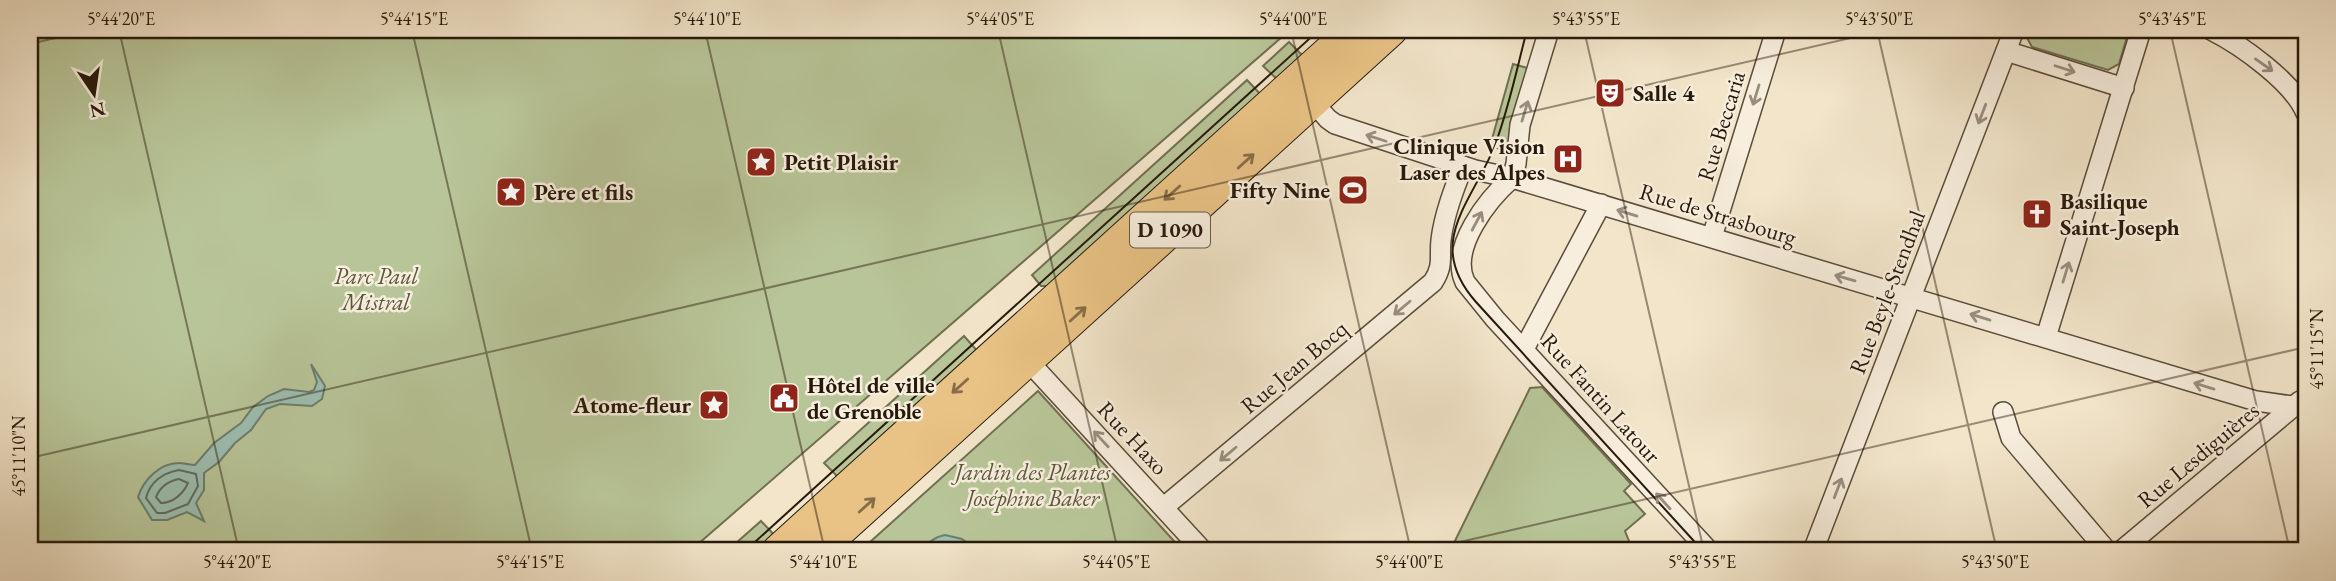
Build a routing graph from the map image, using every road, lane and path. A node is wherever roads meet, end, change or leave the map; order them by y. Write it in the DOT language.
graph roads {
  1 [pos="1353,30"];
  2 [pos="1391,30"];
  3 [pos="1549,30"];
  4 [pos="1776,30"];
  5 [pos="2014,30"];
  6 [pos="2141,30"];
  7 [pos="2211,30"];
  8 [pos="2006,51"];
  9 [pos="2123,88"];
  10 [pos="1303,91"];
  11 [pos="2306,113"];
  12 [pos="1463,166"];
  13 [pos="1512,178"];
  14 [pos="1601,204"];
  15 [pos="1712,237"];
  16 [pos="1911,296"];
  17 [pos="2046,337"];
  18 [pos="1524,349"];
  19 [pos="1019,350"];
  20 [pos="2302,403"];
  21 [pos="2003,412"];
  22 [pos="1164,507"];
  23 [pos="778,551"];
  24 [pos="817,551"];
  25 [pos="1203,551"];
  26 [pos="1709,551"];
  27 [pos="1813,551"];
  28 [pos="2107,551"];
  29 [pos="2120,551"];
  1 -- 10 [label="main road, D 1090"];
  2 -- 10 [label="main road, D 1090"];
  13 -- 3 [label="street, one-way"];
  4 -- 15 [label="street, Rue Beccaria, one-way"];
  5 -- 8 [label="street, Rue Beyle-Stendhal"];
  6 -- 9 [label="street"];
  7 -- 11 [label="street, one-way"];
  8 -- 9 [label="street, one-way"];
  8 -- 16 [label="street, Rue Beyle-Stendhal, one-way"];
  17 -- 9 [label="street, one-way"];
  12 -- 10 [label="street, Rue de Strasbourg, one-way"];
  10 -- 19 [label="main road, D 1090"];
  12 -- 13 [label="street, Rue de Strasbourg"];
  12 -- 22 [label="street, Rue Jean Bocq, one-way"];
  13 -- 14 [label="street, Rue de Strasbourg"];
  18 -- 13 [label="street, Rue Fantin Latour, one-way"];
  15 -- 14 [label="street, Rue de Strasbourg, one-way"];
  14 -- 18 [label="street"];
  16 -- 15 [label="street, Rue de Strasbourg, one-way"];
  17 -- 16 [label="street, Rue de Strasbourg, one-way"];
  27 -- 16 [label="street, Rue Beyle-Stendhal, one-way"];
  20 -- 17 [label="street, one-way"];
  26 -- 18 [label="street, Rue Fantin Latour, one-way"];
  22 -- 19 [label="street, Rue Haxo, one-way"];
  19 -- 23 [label="main road, D 1090, one-way"];
  24 -- 19 [label="main road, D 1090, one-way"];
  20 -- 29 [label="street, Rue Lesdiguières"];
  21 -- 28 [label="street"];
  22 -- 25 [label="street, Rue Haxo"];
}
